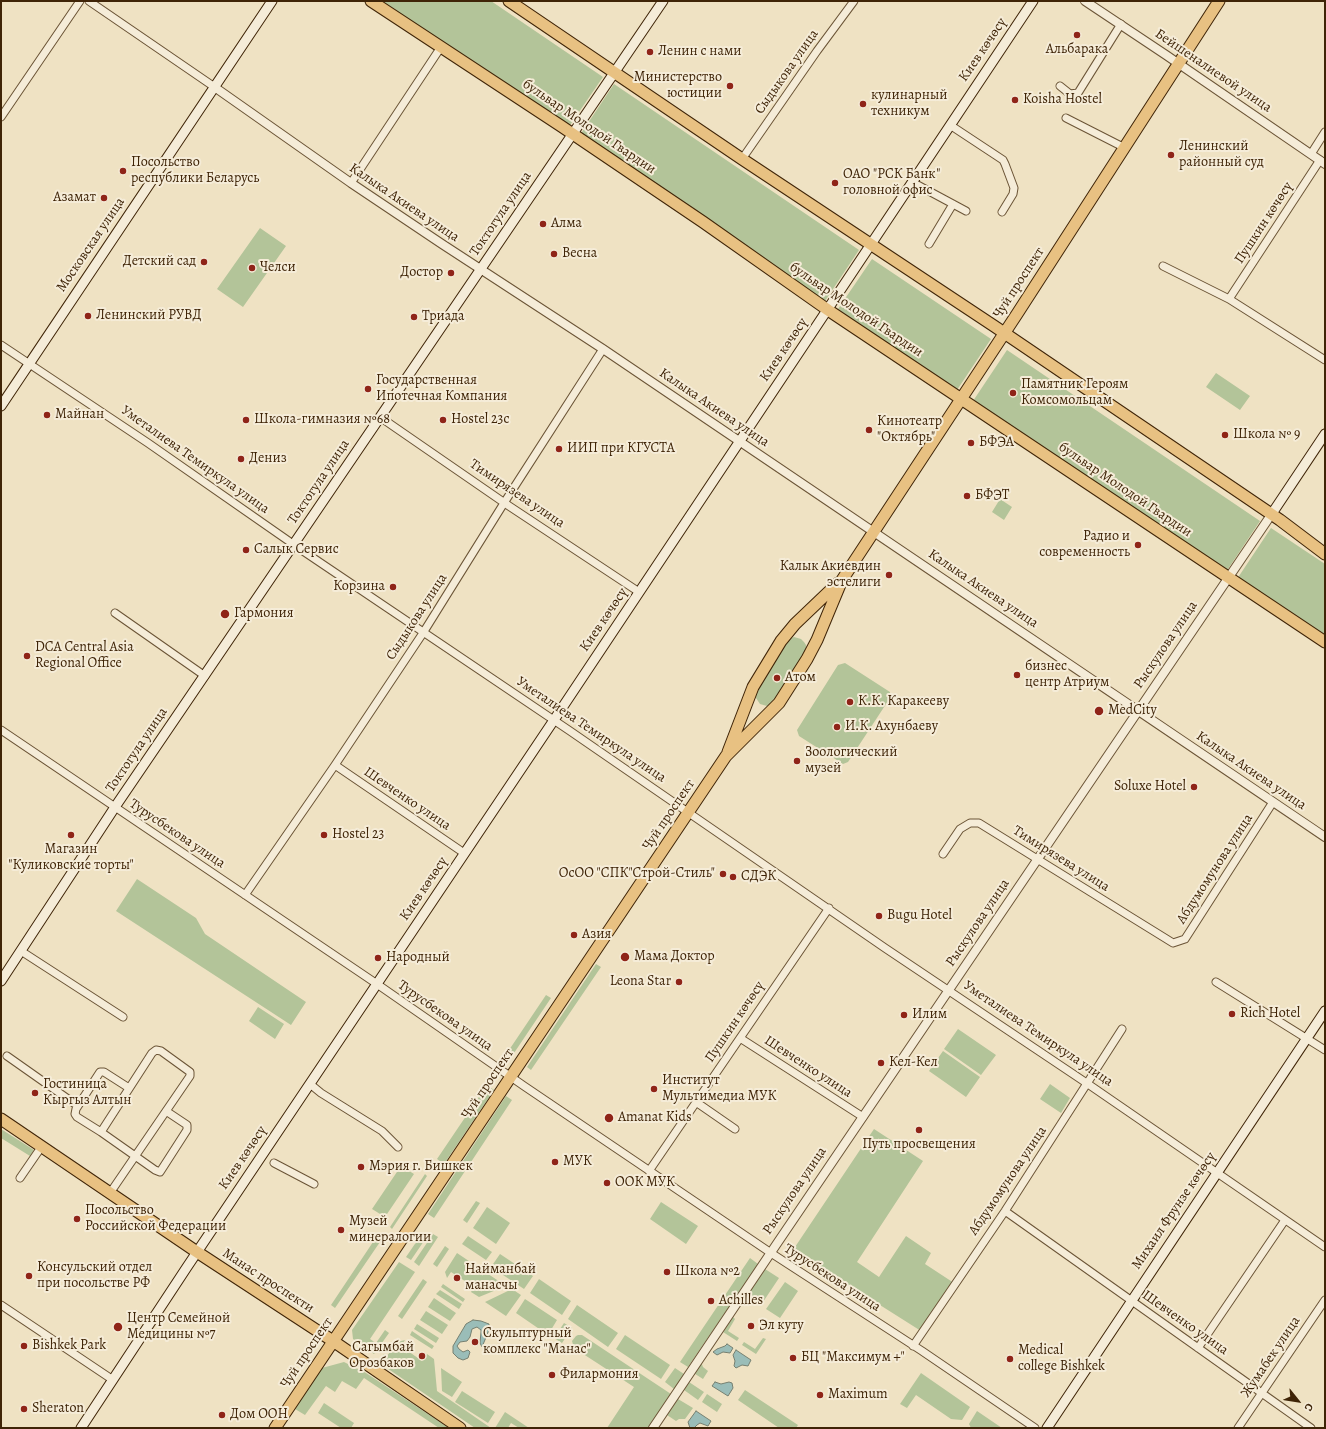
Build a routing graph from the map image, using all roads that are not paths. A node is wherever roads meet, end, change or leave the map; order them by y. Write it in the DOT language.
graph roads {
  1 [pos="80,1"];
  2 [pos="89,1"];
  3 [pos="272,1"];
  4 [pos="371,1"];
  5 [pos="509,1"];
  6 [pos="663,1"];
  7 [pos="854,1"];
  8 [pos="1033,1"];
  9 [pos="1085,1"];
  10 [pos="1219,1"];
  11 [pos="1121,24"];
  12 [pos="441,47"];
  13 [pos="1179,63"];
  14 [pos="614,73"];
  15 [pos="213,86"];
  16 [pos="1060,86"];
  17 [pos="1,117"];
  18 [pos="1066,118"];
  19 [pos="950,125"];
  20 [pos="1325,132"];
  21 [pos="572,134"];
  22 [pos="1125,148"];
  23 [pos="1310,154"];
  24 [pos="742,159"];
  25 [pos="1322,162"];
  26 [pos="912,182"];
  27 [pos="351,183"];
  28 [pos="953,204"];
  29 [pos="966,211"];
  30 [pos="1002,212"];
  31 [pos="929,244"];
  32 [pos="870,245"];
  33 [pos="1163,266"];
  34 [pos="481,269"];
  35 [pos="1229,299"];
  36 [pos="828,310"];
  37 [pos="1004,333"];
  38 [pos="1,345"];
  39 [pos="603,349"];
  40 [pos="1325,360"];
  41 [pos="29,363"];
  42 [pos="961,399"];
  43 [pos="1,406"];
  44 [pos="380,417"];
  45 [pos="1325,434"];
  46 [pos="740,441"];
  47 [pos="504,503"];
  48 [pos="1271,515"];
  49 [pos="874,531"];
  50 [pos="294,545"];
  51 [pos="1325,554"];
  52 [pos="1229,577"];
  53 [pos="842,580"];
  54 [pos="640,592"];
  55 [pos="115,613"];
  56 [pos="424,633"];
  57 [pos="1325,642"];
  58 [pos="205,676"];
  59 [pos="1138,711"];
  60 [pos="554,721"];
  61 [pos="1,730"];
  62 [pos="726,756"];
  63 [pos="335,765"];
  64 [pos="1273,802"];
  65 [pos="115,807"];
  66 [pos="688,812"];
  67 [pos="1325,837"];
  68 [pos="464,853"];
  69 [pos="943,854"];
  70 [pos="1038,860"];
  71 [pos="245,895"];
  72 [pos="829,908"];
  73 [pos="1174,943"];
  74 [pos="21,952"];
  75 [pos="1,981"];
  76 [pos="1216,982"];
  77 [pos="376,984"];
  78 [pos="949,990"];
  79 [pos="1325,1011"];
  80 [pos="123,1017"];
  81 [pos="1122,1030"];
  82 [pos="740,1038"];
  83 [pos="1307,1038"];
  84 [pos="1325,1050"];
  85 [pos="7,1056"];
  86 [pos="510,1077"];
  87 [pos="310,1084"];
  88 [pos="1088,1084"];
  89 [pos="129,1088"];
  90 [pos="696,1102"];
  91 [pos="78,1106"];
  92 [pos="166,1111"];
  93 [pos="863,1117"];
  94 [pos="1,1119"];
  95 [pos="735,1129"];
  96 [pos="101,1132"];
  97 [pos="42,1146"];
  98 [pos="398,1147"];
  99 [pos="136,1156"];
  100 [pos="274,1163"];
  101 [pos="649,1170"];
  102 [pos="1217,1172"];
  103 [pos="20,1178"];
  104 [pos="314,1184"];
  105 [pos="110,1193"];
  106 [pos="1005,1211"];
  107 [pos="1285,1220"];
  108 [pos="1325,1247"];
  109 [pos="197,1252"];
  110 [pos="770,1253"];
  111 [pos="1325,1300"];
  112 [pos="1131,1301"];
  113 [pos="1,1305"];
  114 [pos="333,1341"];
  115 [pos="913,1346"];
  116 [pos="1198,1348"];
  117 [pos="113,1380"];
  118 [pos="1262,1393"];
  119 [pos="81,1428"];
  120 [pos="275,1428"];
  121 [pos="460,1428"];
  122 [pos="653,1428"];
  123 [pos="1035,1428"];
  124 [pos="1047,1428"];
  125 [pos="1238,1428"];
  126 [pos="1311,1428"];
  1 -- 17 [label="street"];
  2 -- 15 [label="street, Калыка Акиева улица"];
  3 -- 15 [label="main road, Московская улица"];
  4 -- 12 [label="main road, бульвар Молодой Гвардии"];
  5 -- 14 [label="main road"];
  6 -- 14 [label="main road, Токтогула улица"];
  7 -- 24 [label="street, Сыдыкова улица"];
  8 -- 19 [label="main road, Киев көчөсү"];
  9 -- 11 [label="street, Бейшеналиевой улица"];
  10 -- 13 [label="main road, Чуй проспект"];
  11 -- 13 [label="street, Бейшеналиевой улица"];
  11 -- 16 [label="street"];
  12 -- 21 [label="main road, бульвар Молодой Гвардии"];
  12 -- 27 [label="street"];
  13 -- 22 [label="main road, Чуй проспект"];
  13 -- 23 [label="street, Бейшеналиевой улица"];
  14 -- 21 [label="main road, Токтогула улица"];
  14 -- 24 [label="main road"];
  15 -- 27 [label="street, Калыка Акиева улица"];
  15 -- 41 [label="main road, Московская улица"];
  18 -- 22 [label="street"];
  19 -- 26 [label="main road, Киев көчөсү"];
  19 -- 30 [label="street"];
  20 -- 23 [label="street"];
  21 -- 34 [label="main road, Токтогула улица"];
  21 -- 36 [label="main road, бульвар Молодой Гвардии"];
  22 -- 37 [label="main road, Чуй проспект"];
  23 -- 25 [label="street, Бейшеналиевой улица"];
  24 -- 32 [label="main road"];
  25 -- 35 [label="street, Пушкин көчөсү"];
  26 -- 28 [label="street"];
  26 -- 32 [label="main road, Киев көчөсү"];
  27 -- 34 [label="street, Калыка Акиева улица"];
  28 -- 29 [label="street"];
  28 -- 31 [label="street"];
  32 -- 36 [label="main road, Киев көчөсү"];
  32 -- 37 [label="main road"];
  33 -- 35 [label="street"];
  34 -- 39 [label="street, Калыка Акиева улица"];
  34 -- 44 [label="main road, Токтогула улица"];
  35 -- 40 [label="street"];
  36 -- 42 [label="main road, бульвар Молодой Гвардии"];
  36 -- 46 [label="main road, Киев көчөсү"];
  37 -- 42 [label="main road, Чуй проспект"];
  37 -- 48 [label="main road"];
  38 -- 41 [label="street, Уметалиева Темиркула улица"];
  39 -- 46 [label="street, Калыка Акиева улица"];
  39 -- 47 [label="street, Сыдыкова улица"];
  41 -- 43 [label="main road, Московская улица"];
  41 -- 50 [label="street, Уметалиева Темиркула улица"];
  42 -- 49 [label="main road, Чуй проспект"];
  42 -- 52 [label="main road, бульвар Молодой Гвардии"];
  44 -- 47 [label="street, Тимирязева улица"];
  44 -- 50 [label="main road, Токтогула улица"];
  45 -- 48 [label="main road, Рыскулова улица"];
  46 -- 49 [label="street, Калыка Акиева улица"];
  46 -- 54 [label="main road, Киев көчөсү"];
  47 -- 54 [label="street, Тимирязева улица"];
  47 -- 56 [label="street, Сыдыкова улица"];
  48 -- 51 [label="main road"];
  48 -- 52 [label="street, Рыскулова улица"];
  49 -- 53 [label="main road, Чуй проспект"];
  49 -- 59 [label="street, Калыка Акиева улица"];
  50 -- 56 [label="street, Уметалиева Темиркула улица"];
  50 -- 58 [label="main road, Токтогула улица"];
  52 -- 57 [label="main road, бульвар Молодой Гвардии"];
  52 -- 59 [label="street, Рыскулова улица"];
  53 -- 62 [label="main road, Чуй проспект"];
  53 -- 62 [label="main road, Чуй проспект"];
  54 -- 60 [label="main road, Киев көчөсү"];
  55 -- 58 [label="street"];
  56 -- 60 [label="street, Уметалиева Темиркула улица"];
  56 -- 63 [label="street, Сыдыкова улица"];
  58 -- 65 [label="main road, Токтогула улица"];
  59 -- 64 [label="street, Калыка Акиева улица"];
  59 -- 70 [label="street, Рыскулова улица"];
  60 -- 66 [label="street, Уметалиева Темиркула улица"];
  60 -- 68 [label="main road, Киев көчөсү"];
  61 -- 65 [label="street, Турусбекова улица"];
  62 -- 66 [label="main road, Чуй проспект"];
  63 -- 68 [label="street, Шевченко улица"];
  63 -- 71 [label="street, Сыдыкова улица"];
  64 -- 67 [label="street, Калыка Акиева улица"];
  64 -- 73 [label="street, Абдумомунова улица"];
  65 -- 71 [label="street, Турусбекова улица"];
  65 -- 74 [label="main road, Токтогула улица"];
  66 -- 72 [label="street, Уметалиева Темиркула улица"];
  66 -- 86 [label="main road, Чуй проспект"];
  68 -- 77 [label="main road, Киев көчөсү"];
  69 -- 70 [label="street, Тимирязева улица"];
  70 -- 73 [label="street, Тимирязева улица"];
  70 -- 78 [label="street, Рыскулова улица"];
  71 -- 77 [label="street, Турусбекова улица"];
  72 -- 78 [label="street, Уметалиева Темиркула улица"];
  72 -- 82 [label="street, Пушкин көчөсү"];
  74 -- 75 [label="main road, Токтогула улица"];
  74 -- 80 [label="street"];
  76 -- 83 [label="street"];
  77 -- 86 [label="street, Турусбекова улица"];
  77 -- 87 [label="main road, Киев көчөсү"];
  78 -- 88 [label="street, Уметалиева Темиркула улица"];
  78 -- 93 [label="street, Рыскулова улица"];
  79 -- 83 [label="main road, Михаил Фрунзе көчөсү"];
  81 -- 88 [label="street, Абдумомунова улица"];
  82 -- 90 [label="street, Пушкин көчөсү"];
  82 -- 93 [label="street, Шевченко улица"];
  83 -- 84 [label="street"];
  83 -- 102 [label="main road, Михаил Фрунзе көчөсү"];
  85 -- 91 [label="street"];
  86 -- 101 [label="street, Турусбекова улица"];
  86 -- 114 [label="main road, Чуй проспект"];
  87 -- 98 [label="street"];
  87 -- 109 [label="main road, Киев көчөсү"];
  88 -- 102 [label="street, Уметалиева Темиркула улица"];
  88 -- 106 [label="street, Абдумомунова улица"];
  89 -- 91 [label="street"];
  89 -- 92 [label="street"];
  89 -- 96 [label="street"];
  90 -- 95 [label="street"];
  90 -- 101 [label="street, Пушкин көчөсү"];
  91 -- 96 [label="street"];
  92 -- 99 [label="street"];
  92 -- 99 [label="street"];
  93 -- 110 [label="street, Рыскулова улица"];
  94 -- 97 [label="main road, Манас проспекти"];
  96 -- 99 [label="street"];
  97 -- 103 [label="street"];
  97 -- 105 [label="main road, Манас проспекти"];
  99 -- 105 [label="street"];
  100 -- 104 [label="street"];
  101 -- 110 [label="street, Турусбекова улица"];
  102 -- 107 [label="street, Уметалиева Темиркула улица"];
  102 -- 112 [label="main road, Михаил Фрунзе көчөсү"];
  105 -- 109 [label="main road, Манас проспекти"];
  106 -- 112 [label="street, Шевченко улица"];
  106 -- 115 [label="street, Абдумомунова улица"];
  107 -- 108 [label="street, Уметалиева Темиркула улица"];
  107 -- 116 [label="street"];
  109 -- 114 [label="main road, Манас проспекти"];
  109 -- 117 [label="main road, Киев көчөсү"];
  110 -- 115 [label="street, Турусбекова улица"];
  110 -- 122 [label="street, Рыскулова улица"];
  111 -- 118 [label="street, Жумабек улица"];
  112 -- 116 [label="street, Шевченко улица"];
  112 -- 124 [label="main road, Михаил Фрунзе көчөсү"];
  113 -- 117 [label="street"];
  114 -- 120 [label="main road, Чуй проспект"];
  114 -- 121 [label="main road, Манас проспекти"];
  115 -- 123 [label="street, Турусбекова улица"];
  116 -- 118 [label="street, Шевченко улица"];
  117 -- 119 [label="main road, Киев көчөсү"];
  118 -- 125 [label="street, Жумабек улица"];
  118 -- 126 [label="street, Шевченко улица"];
}
